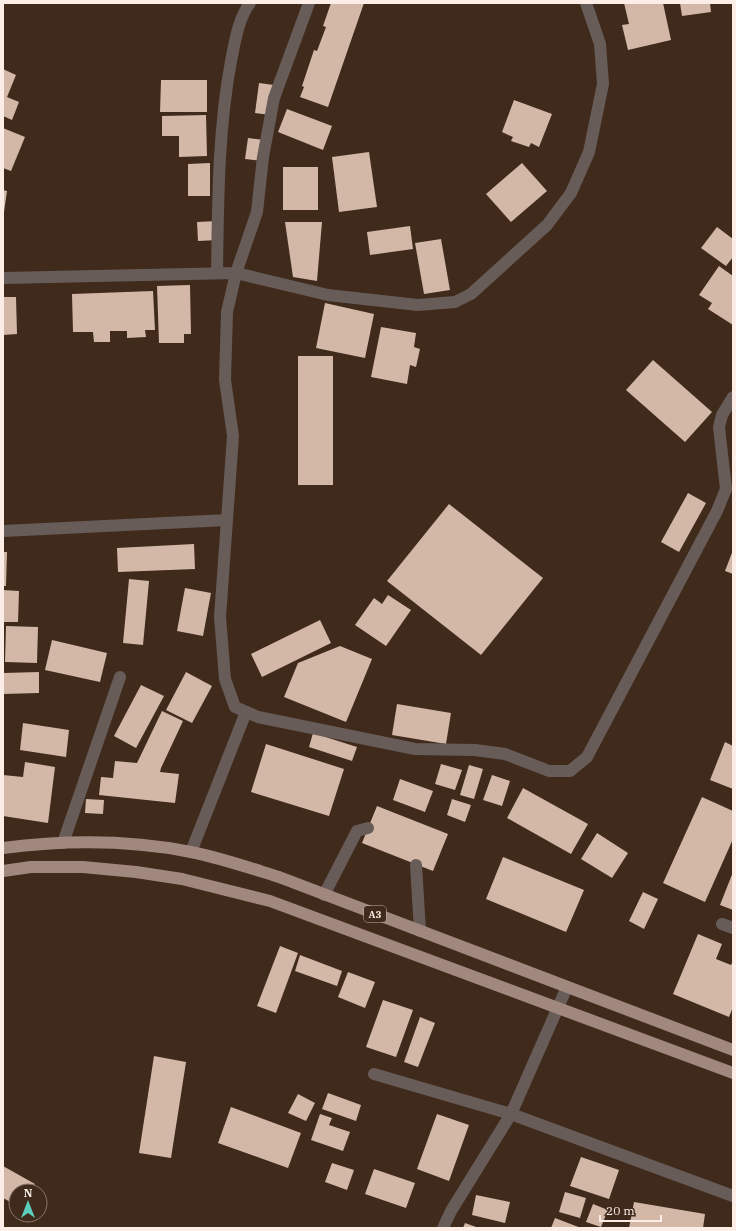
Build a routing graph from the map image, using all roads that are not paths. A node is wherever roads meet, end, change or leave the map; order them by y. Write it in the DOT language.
graph roads {
  1 [pos="250,3"];
  2 [pos="309,3"];
  3 [pos="586,3"];
  4 [pos="217,273"];
  5 [pos="236,273"];
  6 [pos="3,278"];
  7 [pos="733,397"];
  8 [pos="227,520"];
  9 [pos="3,531"];
  10 [pos="120,677"];
  11 [pos="246,712"];
  12 [pos="368,828"];
  13 [pos="62,843"];
  14 [pos="3,848"];
  15 [pos="191,852"];
  16 [pos="416,865"];
  17 [pos="3,871"];
  18 [pos="324,895"];
  19 [pos="420,931"];
  20 [pos="567,987"];
  21 [pos="559,1007"];
  22 [pos="733,1050"];
  23 [pos="733,1073"];
  24 [pos="374,1074"];
  25 [pos="511,1114"];
  26 [pos="733,1196"];
  27 [pos="443,1228"];
  1 -- 4 [label="street"];
  2 -- 5 [label="street"];
  3 -- 5 [label="street"];
  4 -- 5 [label="street"];
  4 -- 6 [label="street"];
  5 -- 8 [label="street"];
  7 -- 11 [label="street"];
  8 -- 9 [label="street"];
  8 -- 11 [label="street"];
  10 -- 13 [label="street"];
  11 -- 15 [label="street"];
  12 -- 18 [label="street"];
  13 -- 14 [label="main road, A3"];
  13 -- 15 [label="main road, A3"];
  15 -- 18 [label="main road, A3"];
  16 -- 19 [label="street"];
  17 -- 21 [label="main road, A3"];
  18 -- 19 [label="main road, A3"];
  19 -- 20 [label="main road, A3"];
  20 -- 21 [label="street"];
  20 -- 22 [label="main road, A3"];
  21 -- 23 [label="main road, A3"];
  21 -- 25 [label="street"];
  24 -- 25 [label="street"];
  25 -- 26 [label="street"];
  25 -- 27 [label="street"];
}
